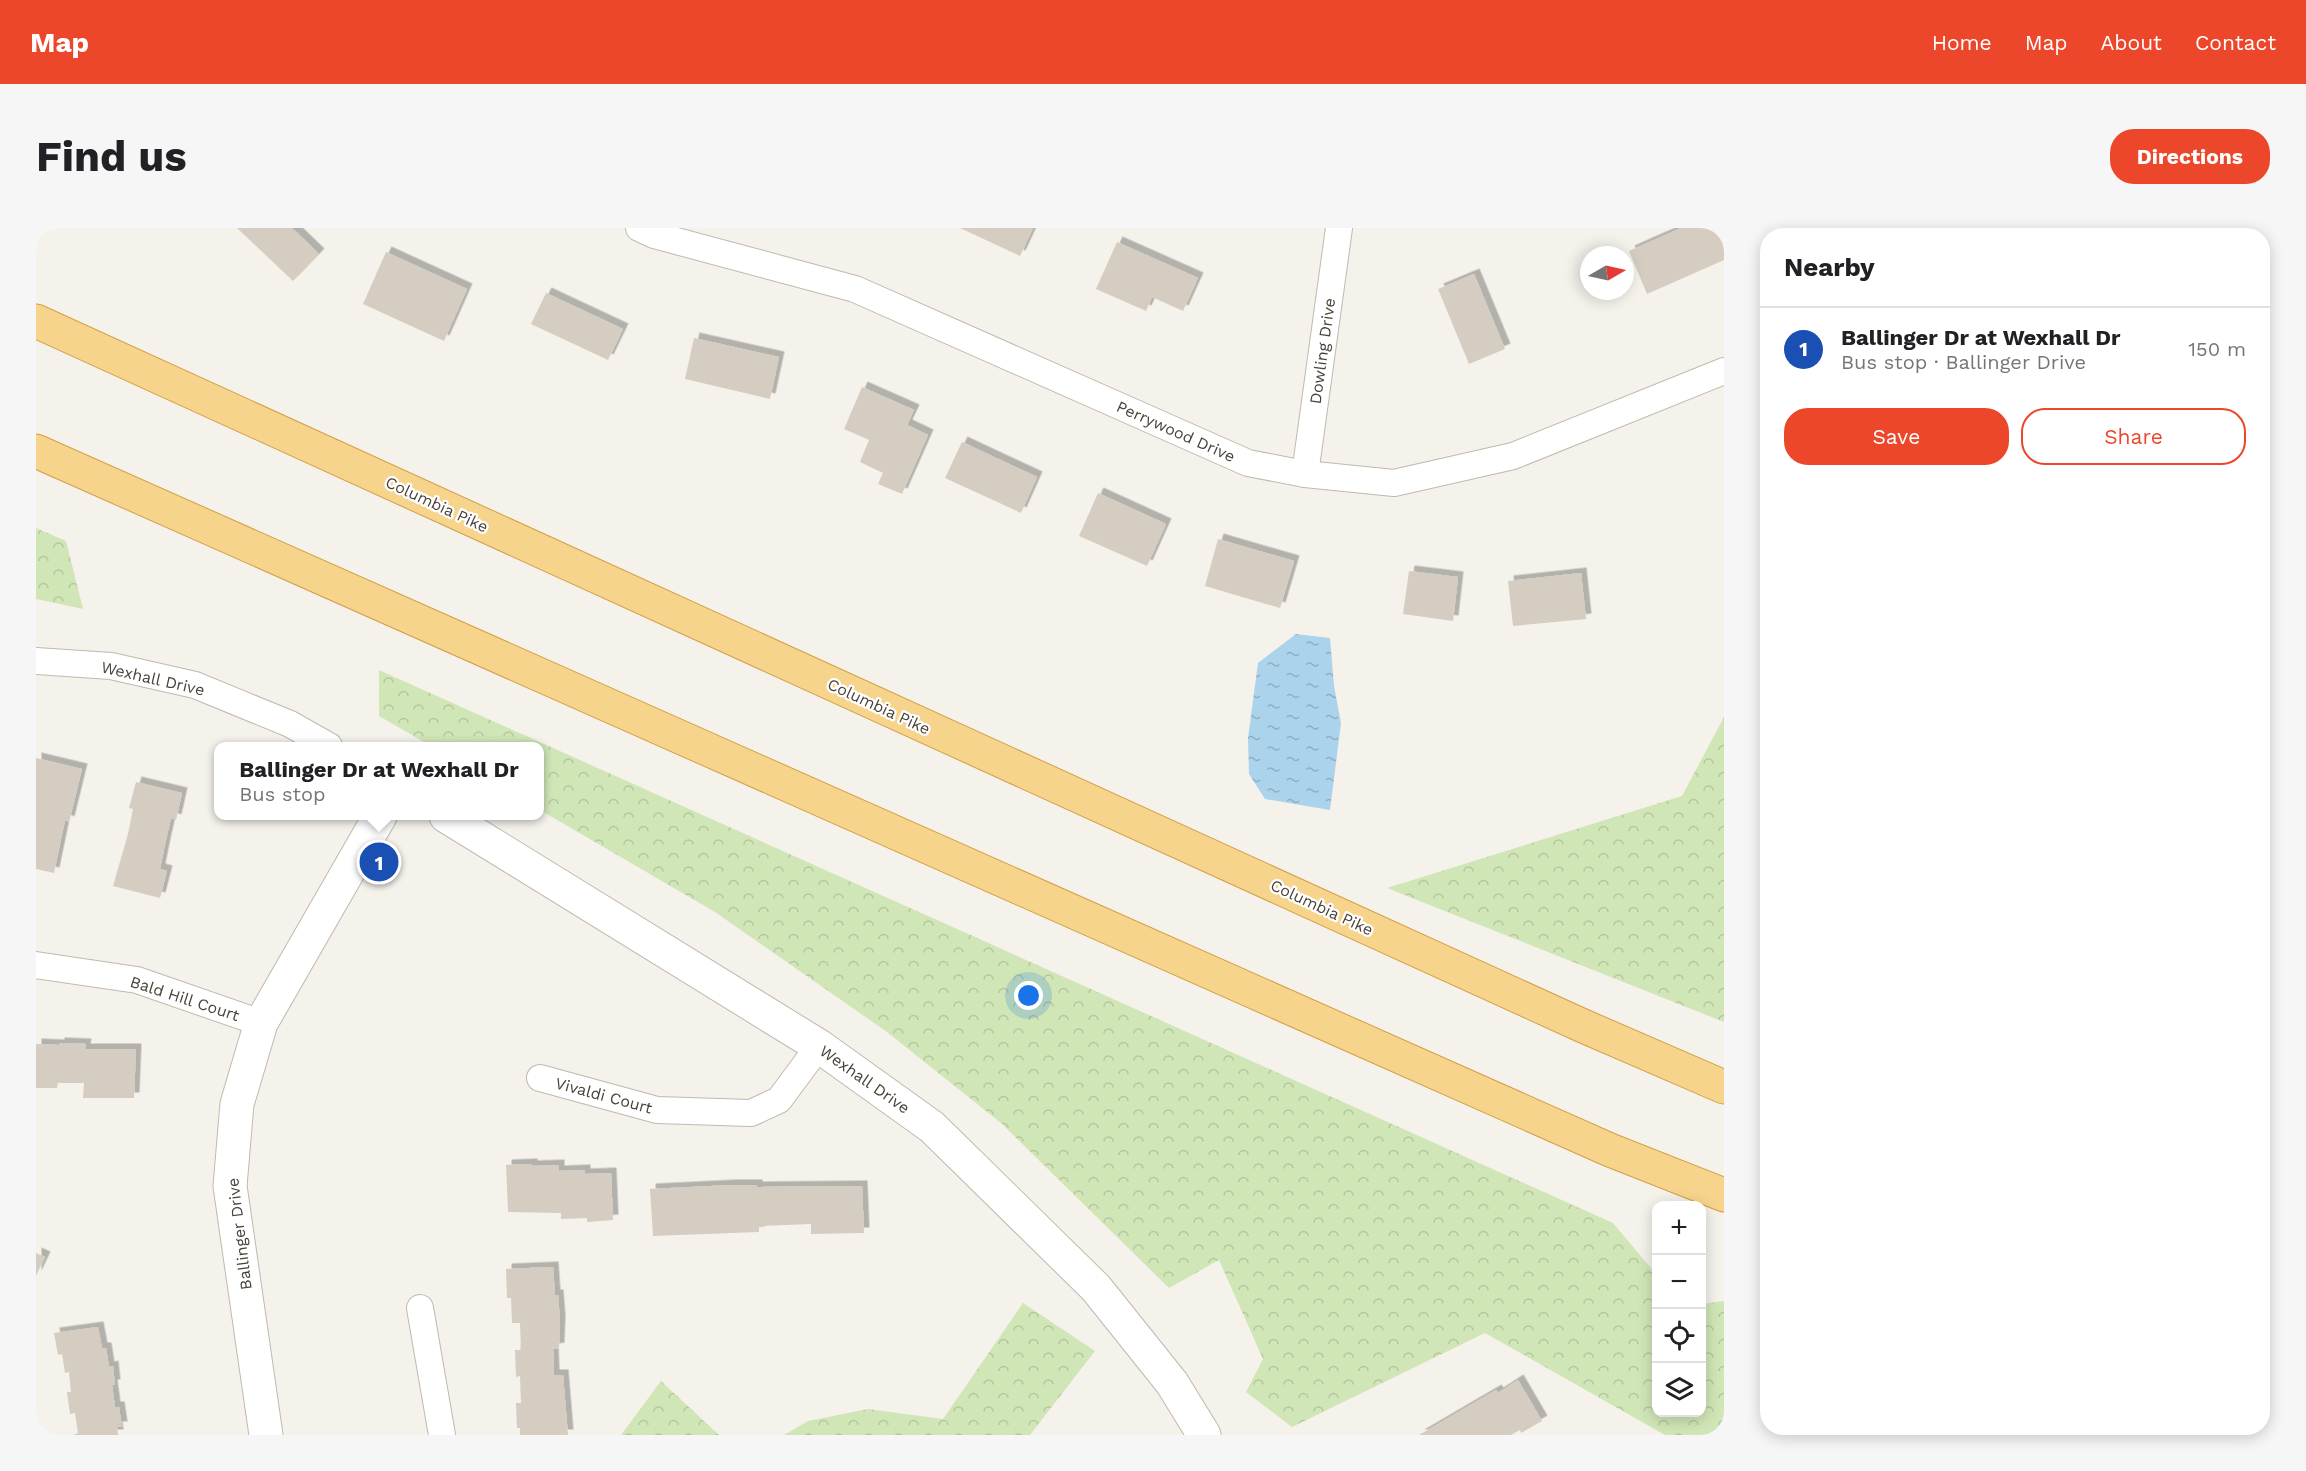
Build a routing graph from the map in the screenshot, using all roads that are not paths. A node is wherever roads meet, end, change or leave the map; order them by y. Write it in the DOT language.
graph roads {
  1 [pos="639,228"];
  2 [pos="1339,228"];
  3 [pos="36,321"];
  4 [pos="1724,371"];
  5 [pos="36,452"];
  6 [pos="1305,474"];
  7 [pos="36,661"];
  8 [pos="321,742"];
  9 [pos="378,820"];
  10 [pos="452,820"];
  11 [pos="36,965"];
  12 [pos="261,1023"];
  13 [pos="819,1046"];
  14 [pos="540,1078"];
  15 [pos="1724,1087"];
  16 [pos="1724,1195"];
  17 [pos="420,1308"];
  18 [pos="266,1435"];
  19 [pos="442,1435"];
  20 [pos="1204,1435"];
  1 -- 6 [label="street, Perrywood Drive"];
  2 -- 6 [label="street, Dowling Drive"];
  3 -- 15 [label="highway, Columbia Pike"];
  4 -- 6 [label="street, Perrywood Drive"];
  5 -- 16 [label="highway"];
  7 -- 8 [label="street, Wexhall Drive"];
  9 -- 12 [label="street, Ballinger Drive"];
  10 -- 13 [label="street, Wexhall Drive"];
  11 -- 12 [label="street, Bald Hill Court"];
  12 -- 18 [label="street, Ballinger Drive"];
  13 -- 14 [label="street, Vivaldi Court"];
  13 -- 20 [label="street, Wexhall Drive"];
  17 -- 19 [label="street"];
}
